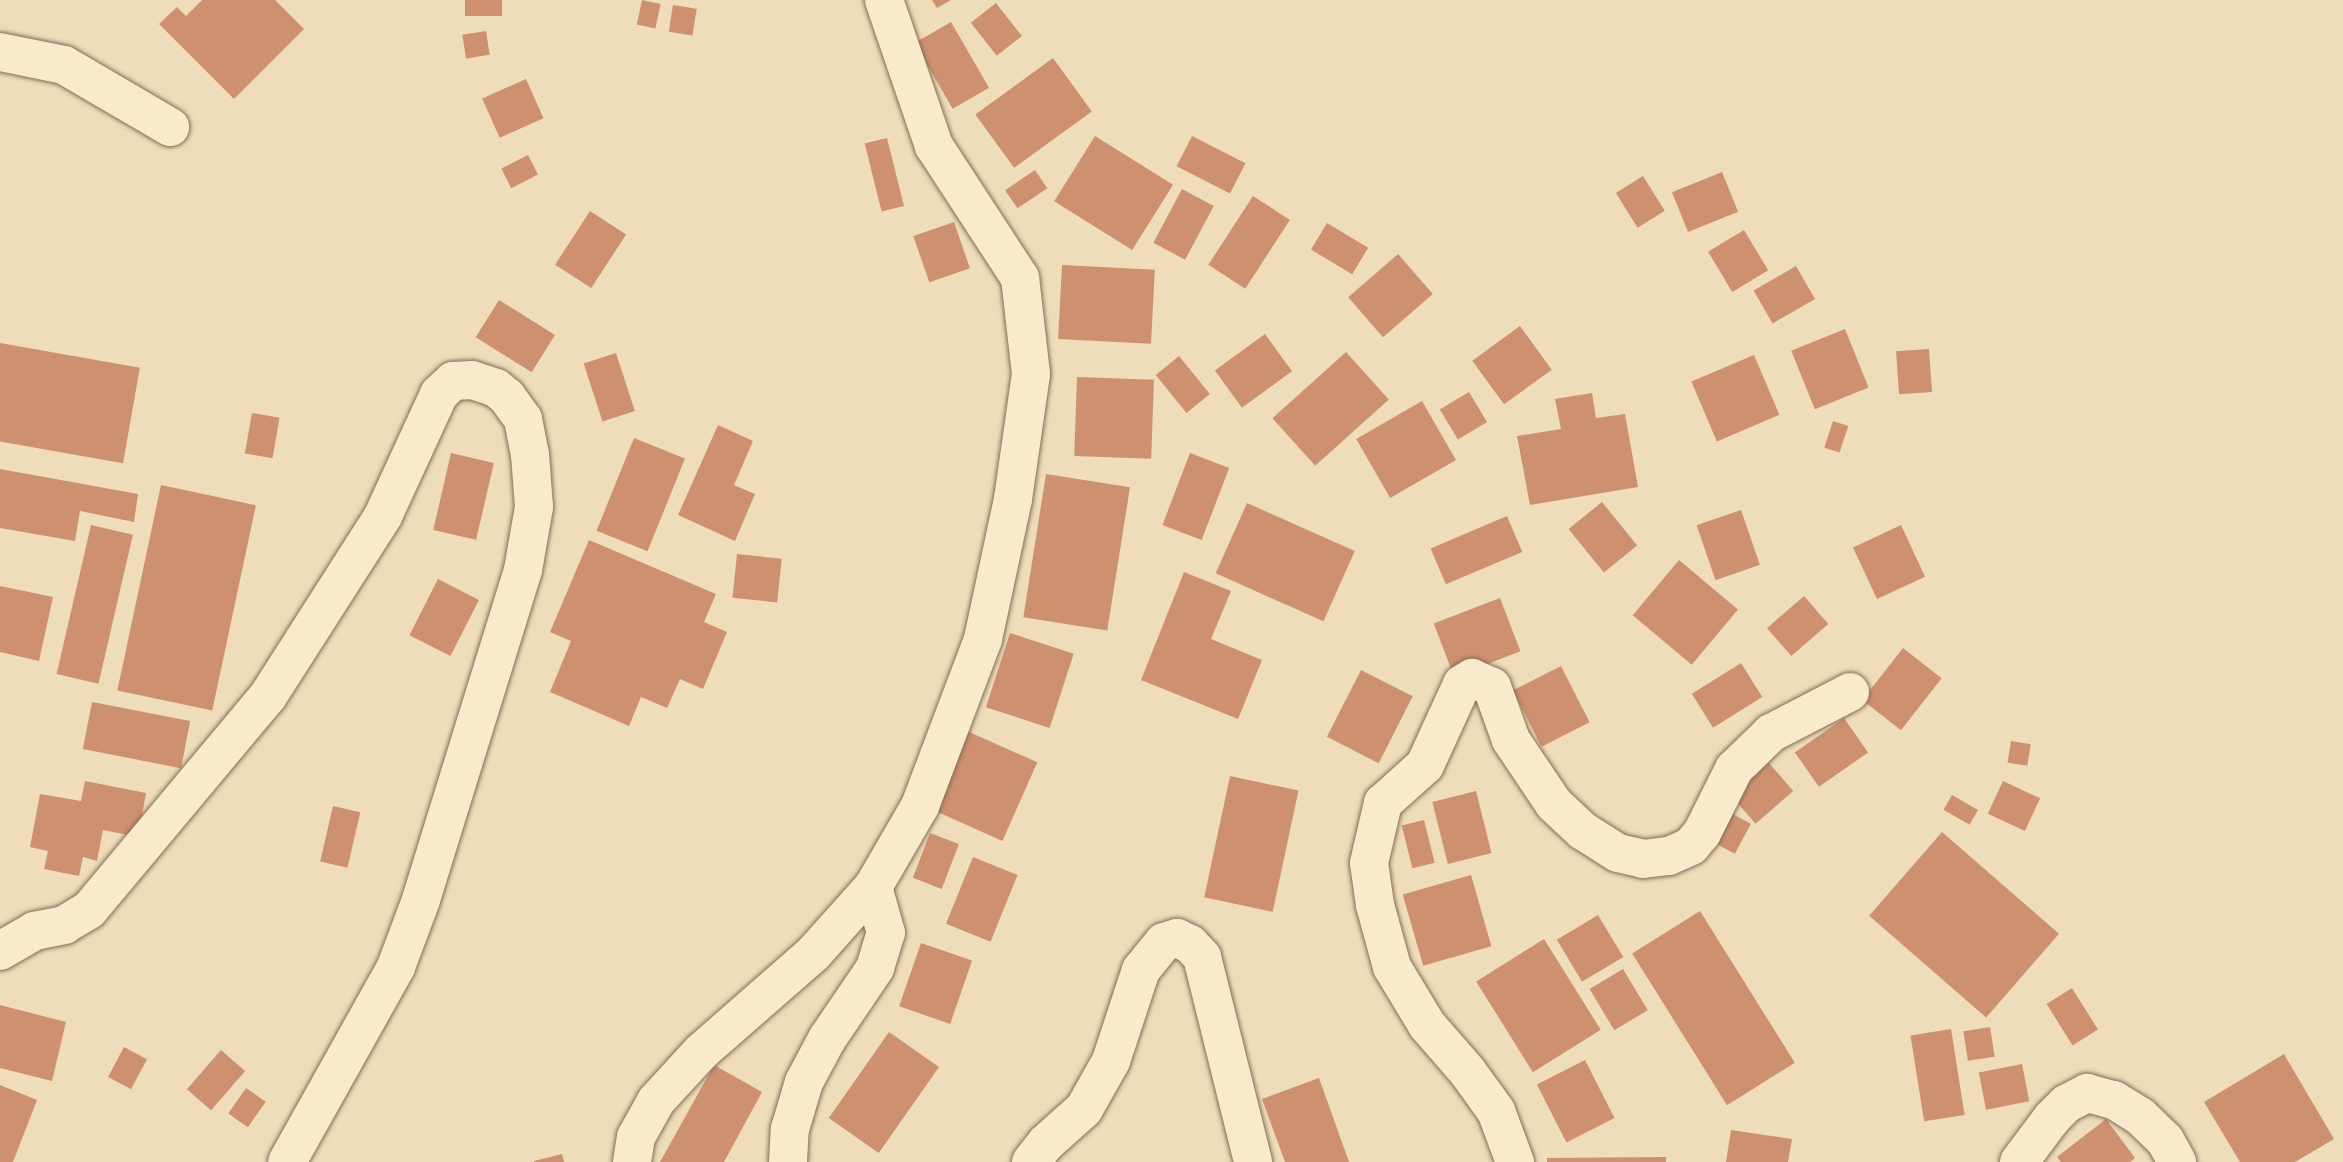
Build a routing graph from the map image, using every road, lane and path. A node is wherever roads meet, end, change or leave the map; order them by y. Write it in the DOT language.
graph roads {
  1 [pos="884,0"];
  2 [pos="0,52"];
  3 [pos="170,127"];
  4 [pos="1850,692"];
  5 [pos="873,887"];
  6 [pos="0,951"];
  7 [pos="287,1162"];
  8 [pos="632,1162"];
  9 [pos="788,1162"];
  10 [pos="1031,1162"];
  11 [pos="1253,1162"];
  12 [pos="1515,1162"];
  13 [pos="2019,1162"];
  14 [pos="2177,1162"];
  1 -- 5 [label="street"];
  2 -- 3 [label="street"];
  4 -- 12 [label="street"];
  5 -- 8 [label="street"];
  5 -- 9 [label="street"];
  6 -- 7 [label="street"];
  10 -- 11 [label="street"];
  13 -- 14 [label="street"];
}
